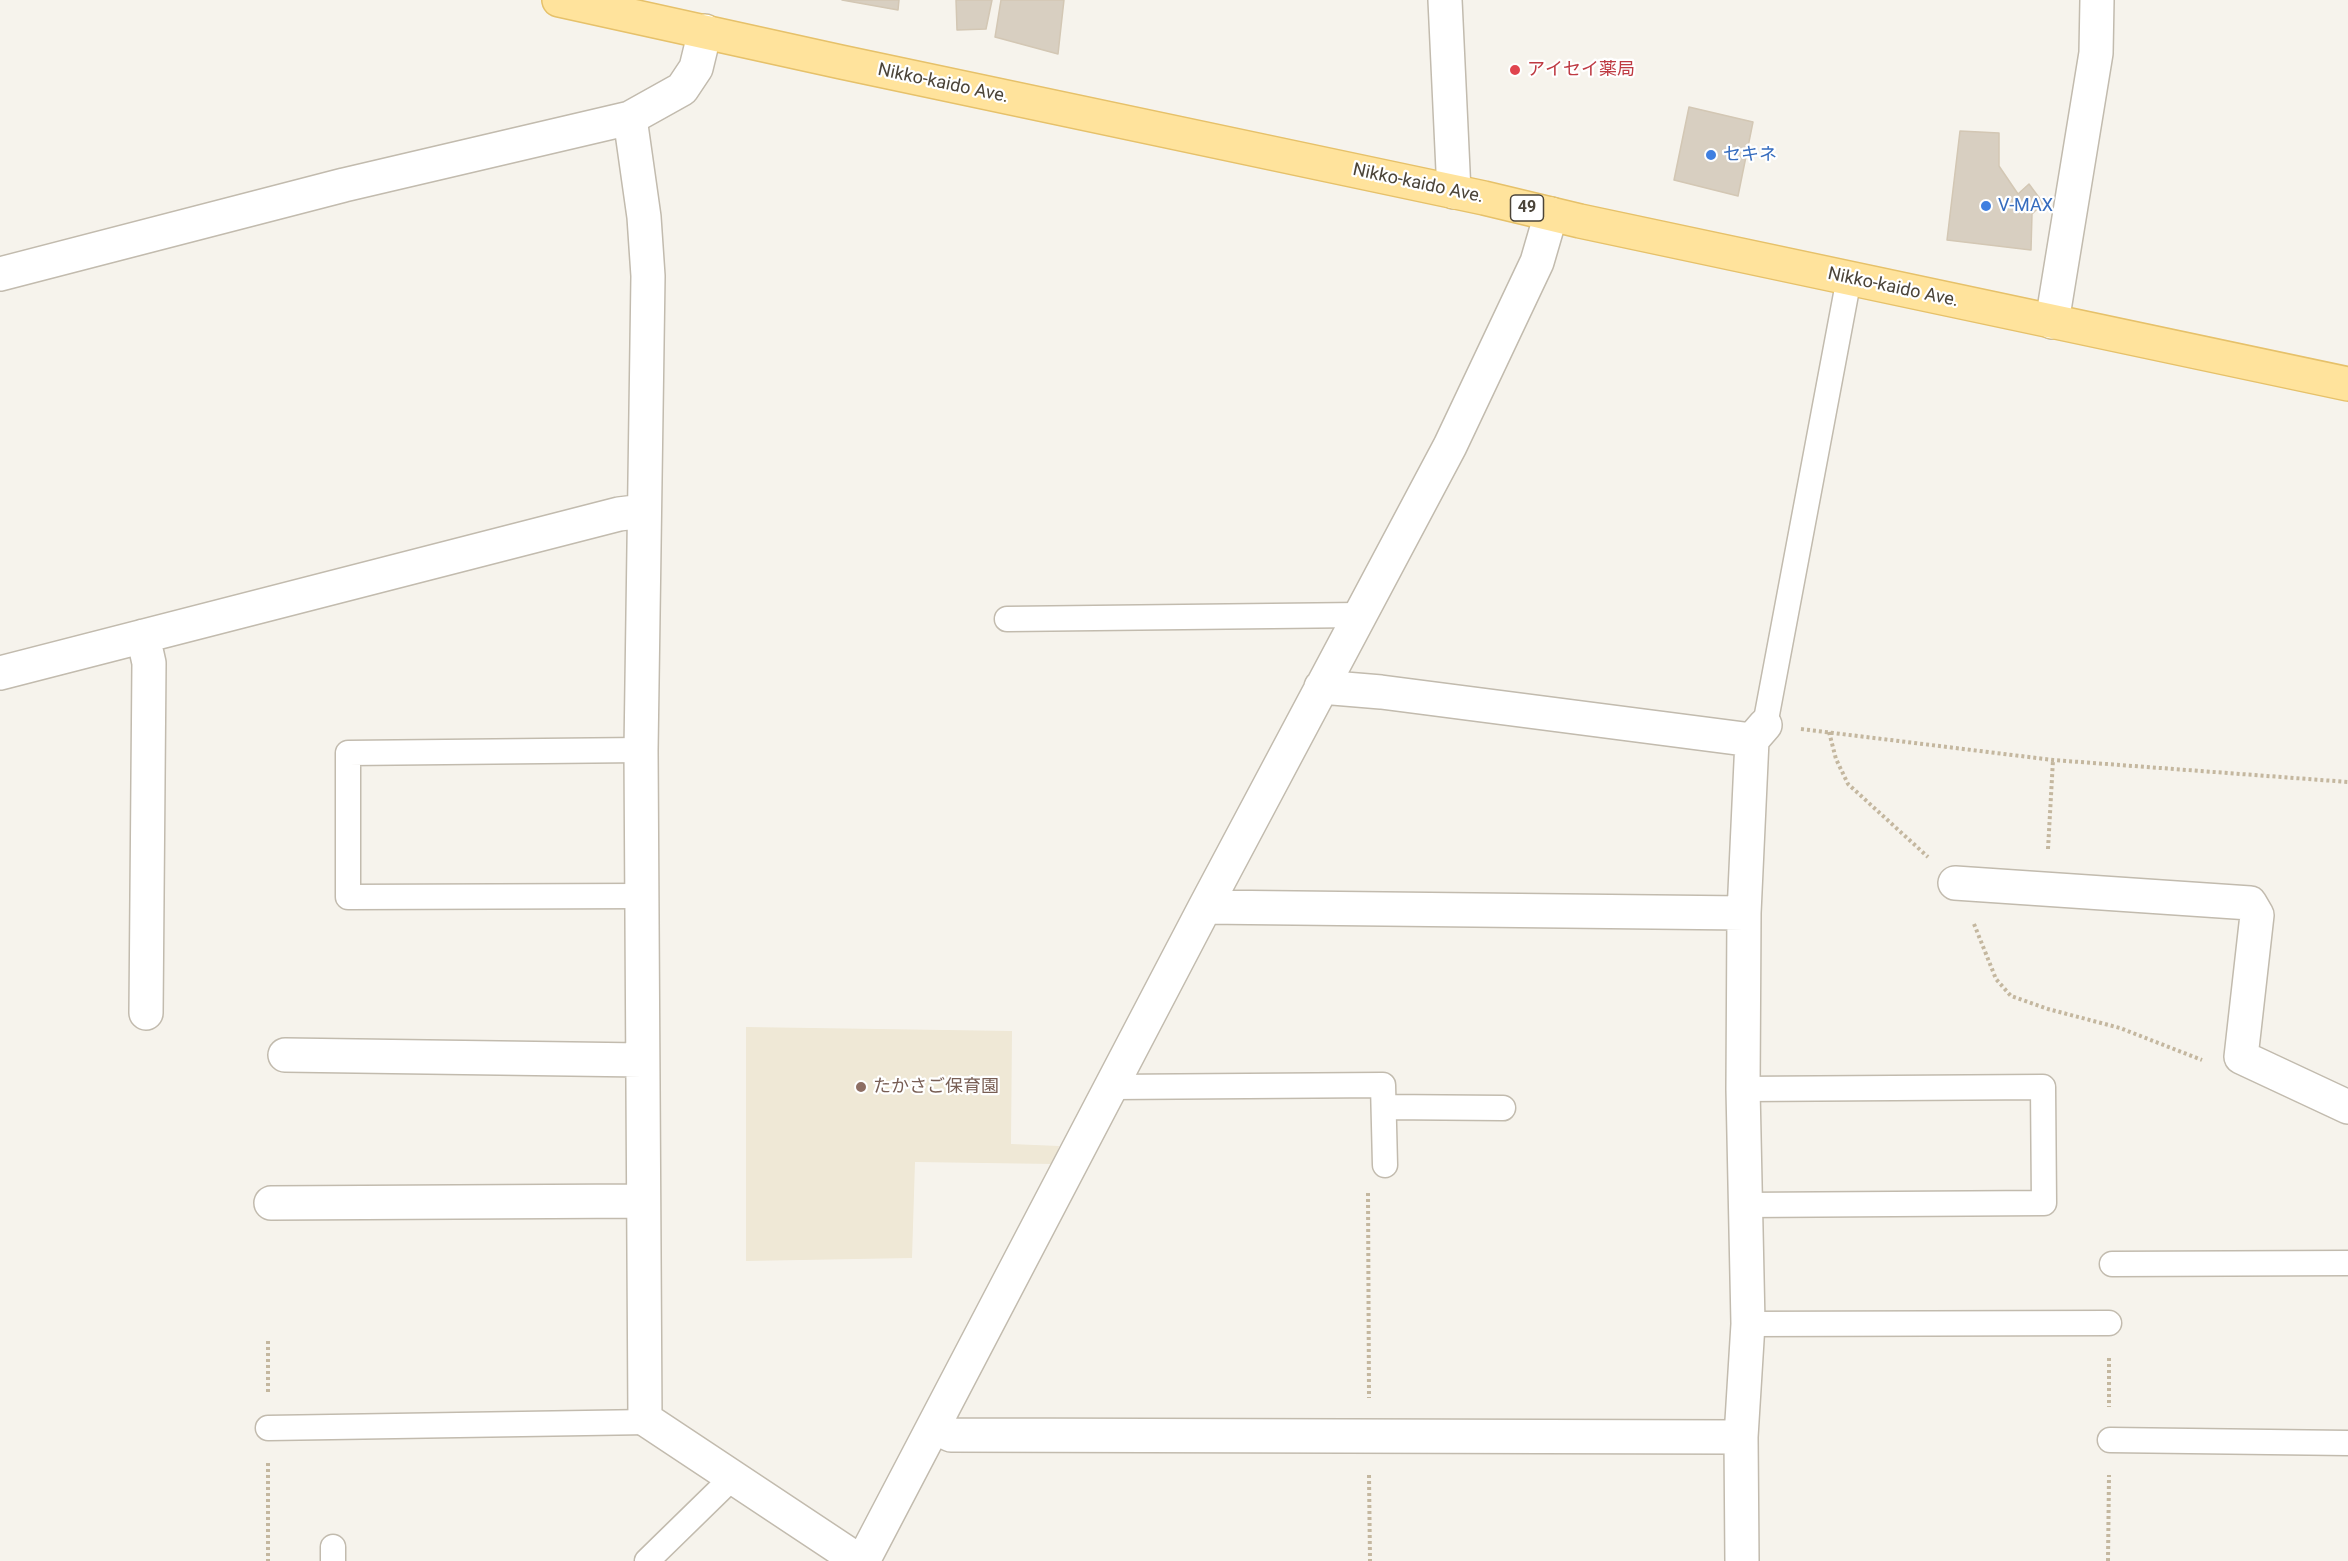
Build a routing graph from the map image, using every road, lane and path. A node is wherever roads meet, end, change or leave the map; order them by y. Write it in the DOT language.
graph roads {
  1 [pos="559,0"];
  2 [pos="1445,0"];
  3 [pos="2097,0"];
  4 [pos="646,9"];
  5 [pos="705,31"];
  6 [pos="630,118"];
  7 [pos="1454,192"];
  8 [pos="1551,214"];
  9 [pos="0,274"];
  10 [pos="1849,278"];
  11 [pos="2052,322"];
  12 [pos="2348,384"];
  13 [pos="644,511"];
  14 [pos="1360,615"];
  15 [pos="1006,619"];
  16 [pos="143,636"];
  17 [pos="0,673"];
  18 [pos="1321,687"];
  19 [pos="1829,732"];
  20 [pos="1758,733"];
  21 [pos="641,750"];
  22 [pos="2053,760"];
  23 [pos="2348,782"];
  24 [pos="1955,883"];
  25 [pos="2045,889"];
  26 [pos="642,896"];
  27 [pos="1205,907"];
  28 [pos="1744,913"];
  29 [pos="146,1013"];
  30 [pos="285,1055"];
  31 [pos="642,1060"];
  32 [pos="2207,1062"];
  33 [pos="1111,1087"];
  34 [pos="1743,1089"];
  35 [pos="1384,1107"];
  36 [pos="2348,1107"];
  37 [pos="1503,1108"];
  38 [pos="1385,1165"];
  39 [pos="643,1202"];
  40 [pos="271,1203"];
  41 [pos="1744,1205"];
  42 [pos="2348,1263"];
  43 [pos="2112,1264"];
  44 [pos="2109,1323"];
  45 [pos="1748,1324"];
  46 [pos="649,1422"];
  47 [pos="934,1427"];
  48 [pos="268,1428"];
  49 [pos="1369,1437"];
  50 [pos="1741,1437"];
  51 [pos="2110,1440"];
  52 [pos="2348,1443"];
  53 [pos="733,1477"];
  54 [pos="647,1561"];
  55 [pos="861,1561"];
  56 [pos="1370,1561"];
  57 [pos="1742,1561"];
  1 -- 4 [label="main road, Nikko-kaido Ave. / 49"];
  2 -- 7 [label="street"];
  3 -- 11 [label="street"];
  4 -- 5 [label="main road, Nikko-kaido Ave. / 49"];
  5 -- 6 [label="street"];
  5 -- 7 [label="main road, Nikko-kaido Ave. / 49"];
  6 -- 9 [label="street"];
  6 -- 13 [label="street"];
  7 -- 8 [label="main road, Nikko-kaido Ave. / 49"];
  8 -- 10 [label="main road, Nikko-kaido Ave. / 49"];
  8 -- 14 [label="street"];
  10 -- 11 [label="main road, Nikko-kaido Ave. / 49"];
  10 -- 20 [label="lane"];
  11 -- 12 [label="main road, Nikko-kaido Ave. / 49"];
  13 -- 16 [label="street"];
  13 -- 21 [label="street"];
  14 -- 15 [label="lane"];
  14 -- 18 [label="street"];
  16 -- 17 [label="street"];
  16 -- 29 [label="street"];
  18 -- 20 [label="street"];
  18 -- 27 [label="street"];
  19 -- 20 [label="path"];
  19 -- 22 [label="path"];
  19 -- 24 [label="path"];
  20 -- 28 [label="street"];
  21 -- 26 [label="street"];
  21 -- 26 [label="lane"];
  22 -- 23 [label="path"];
  22 -- 25 [label="path"];
  24 -- 25 [label="street"];
  24 -- 32 [label="path"];
  25 -- 36 [label="street"];
  26 -- 31 [label="street"];
  27 -- 28 [label="street"];
  27 -- 33 [label="street"];
  28 -- 34 [label="street"];
  30 -- 31 [label="street"];
  31 -- 39 [label="street"];
  33 -- 35 [label="lane"];
  33 -- 47 [label="street"];
  34 -- 41 [label="street"];
  34 -- 41 [label="lane"];
  35 -- 37 [label="lane"];
  35 -- 38 [label="lane"];
  38 -- 49 [label="path"];
  39 -- 40 [label="street"];
  39 -- 46 [label="street"];
  41 -- 45 [label="street"];
  42 -- 43 [label="lane"];
  44 -- 45 [label="lane"];
  45 -- 50 [label="street"];
  46 -- 48 [label="lane"];
  46 -- 53 [label="street"];
  47 -- 49 [label="street"];
  47 -- 55 [label="street"];
  49 -- 50 [label="street"];
  49 -- 56 [label="path"];
  50 -- 57 [label="street"];
  51 -- 52 [label="lane"];
  53 -- 54 [label="lane"];
  53 -- 55 [label="street"];
}
